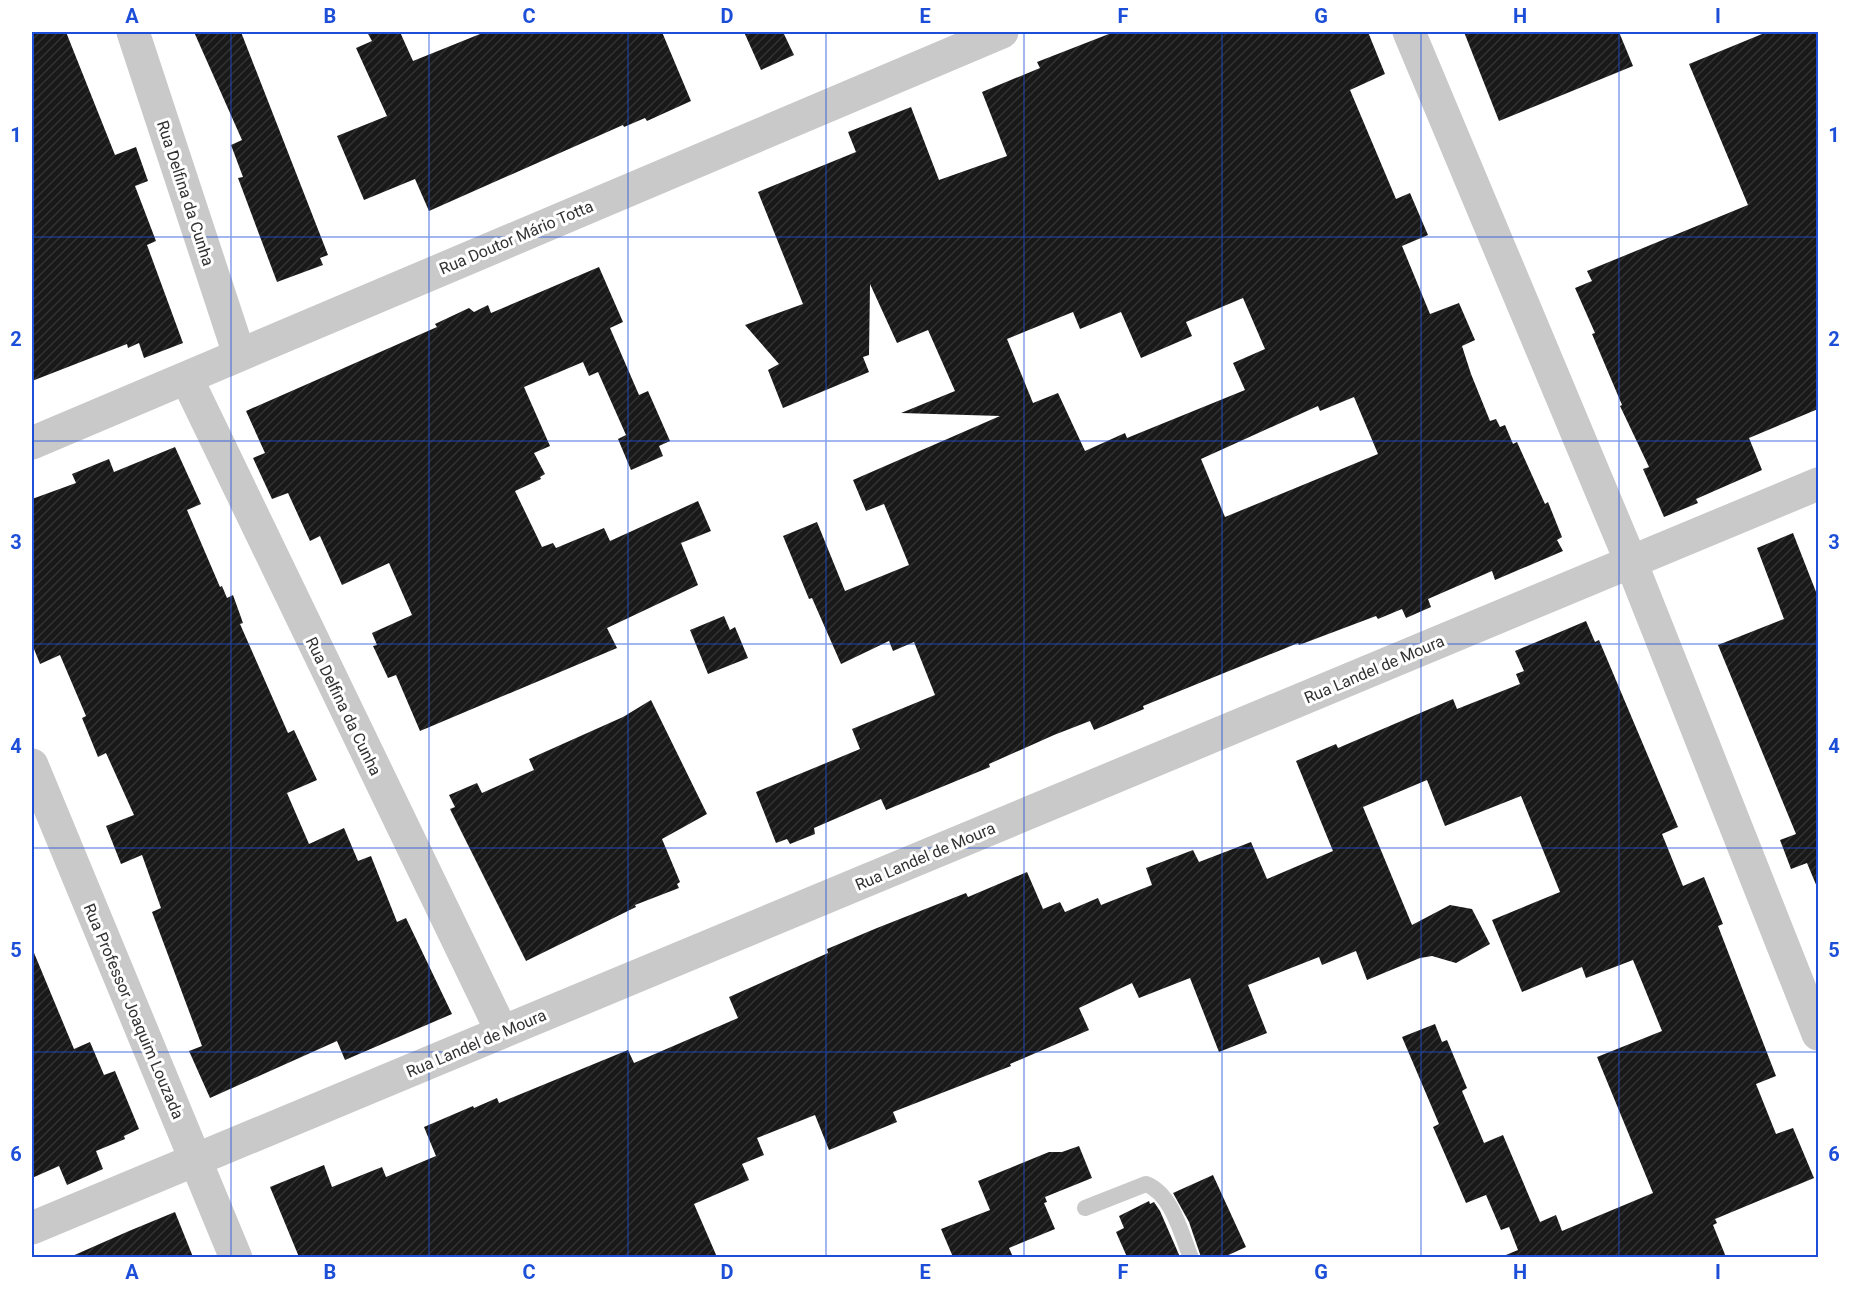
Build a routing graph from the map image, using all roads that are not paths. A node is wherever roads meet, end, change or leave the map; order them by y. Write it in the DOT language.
graph roads {
  1 [pos="133,32"];
  2 [pos="1002,32"];
  3 [pos="1409,32"];
  4 [pos="239,354"];
  5 [pos="187,379"];
  6 [pos="32,443"];
  7 [pos="1818,484"];
  8 [pos="1631,562"];
  9 [pos="32,765"];
  10 [pos="501,1032"];
  11 [pos="1818,1034"];
  12 [pos="196,1160"];
  13 [pos="1085,1208"];
  14 [pos="32,1228"];
  15 [pos="236,1257"];
  16 [pos="1191,1257"];
  1 -- 4 [label="street, Rua Delfina da Cunha"];
  2 -- 4 [label="street, Rua Doutor Mário Totta"];
  3 -- 8 [label="street"];
  4 -- 5 [label="street, Rua Doutor Mário Totta"];
  5 -- 6 [label="street, Rua Doutor Mário Totta"];
  5 -- 10 [label="street, Rua Delfina da Cunha"];
  7 -- 8 [label="street, Rua Landel de Moura"];
  8 -- 10 [label="street, Rua Landel de Moura"];
  8 -- 11 [label="street"];
  9 -- 12 [label="street, Rua Professor Joaquim Louzada"];
  10 -- 12 [label="street, Rua Landel de Moura"];
  12 -- 14 [label="street, Rua Landel de Moura"];
  12 -- 15 [label="street, Rua Professor Joaquim Louzada"];
  13 -- 16 [label="lane"];
}
